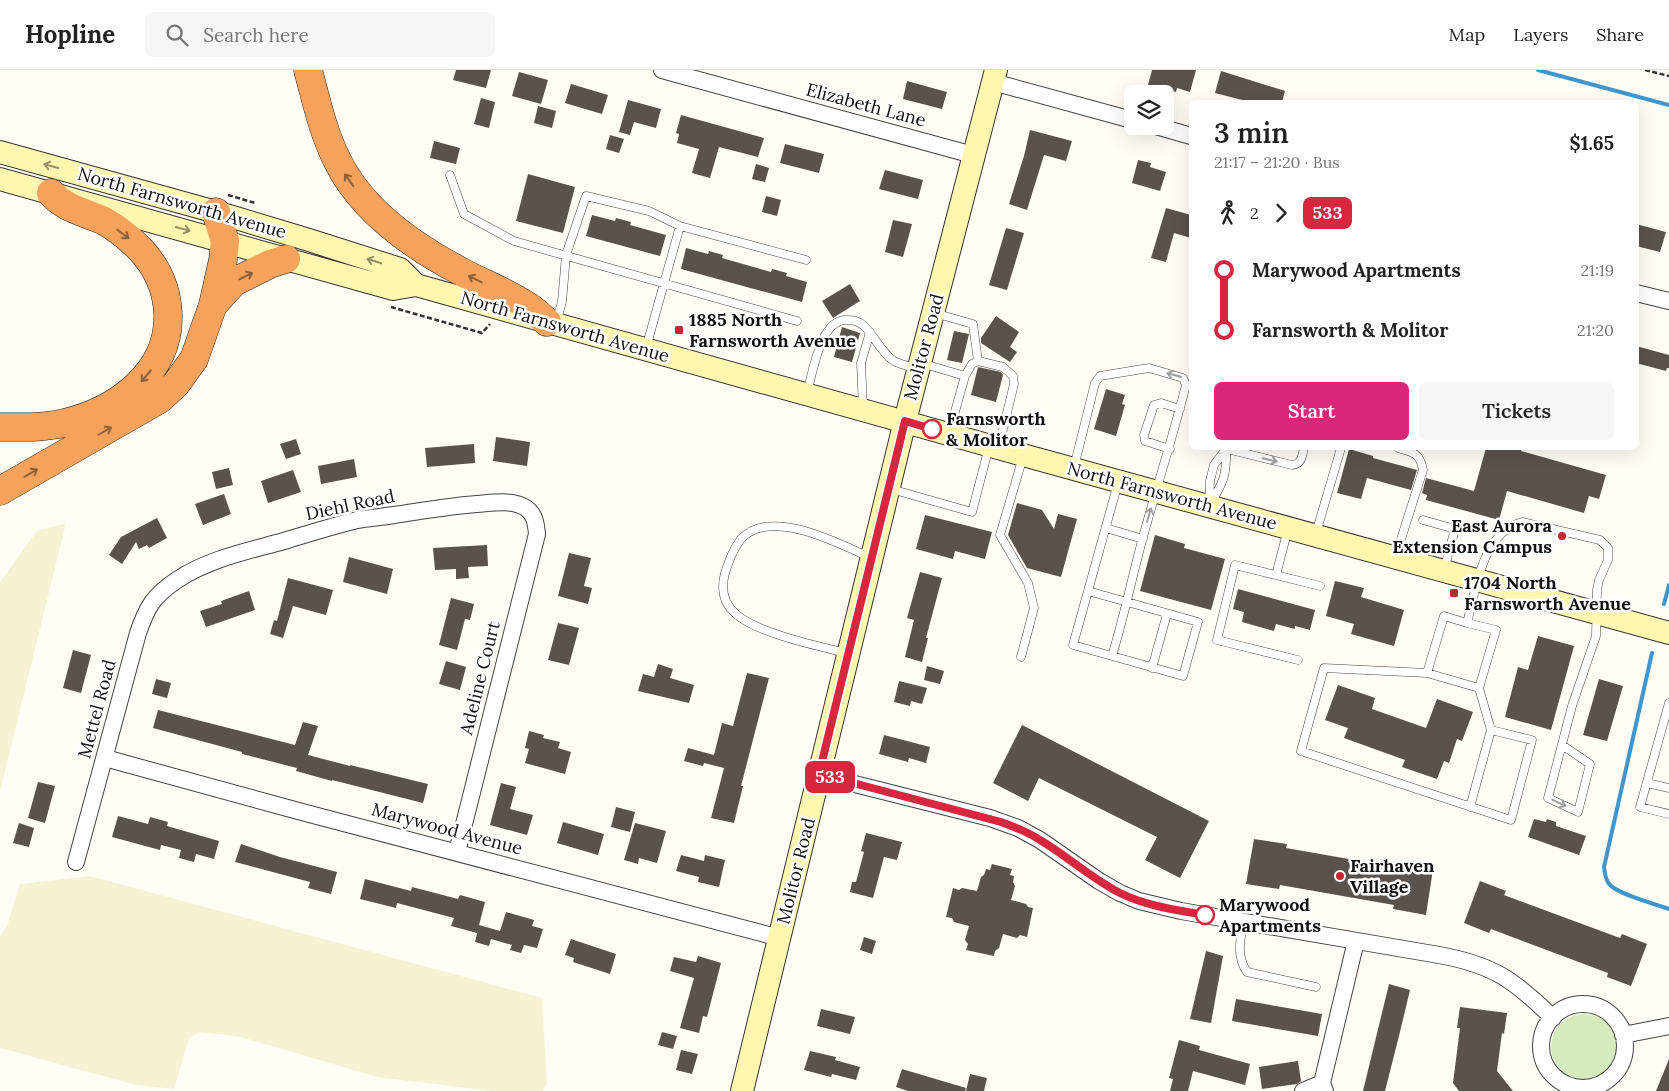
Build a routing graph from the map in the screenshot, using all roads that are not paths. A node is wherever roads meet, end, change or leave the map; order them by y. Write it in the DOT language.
graph roads {
  1 [pos="308,70"];
  2 [pos="662,70"];
  3 [pos="994,76"];
  4 [pos="1124,117"];
  5 [pos="1174,131"];
  6 [pos="1189,135"];
  7 [pos="0,152"];
  8 [pos="973,155"];
  9 [pos="450,175"];
  10 [pos="0,179"];
  11 [pos="51,193"];
  12 [pos="216,212"];
  13 [pos="680,226"];
  14 [pos="226,241"];
  15 [pos="566,255"];
  16 [pos="286,258"];
  17 [pos="806,260"];
  18 [pos="665,282"];
  19 [pos="416,285"];
  20 [pos="1639,294"];
  21 [pos="1669,302"];
  22 [pos="214,305"];
  23 [pos="933,313"];
  24 [pos="797,321"];
  25 [pos="551,323"];
  26 [pos="870,332"];
  27 [pos="646,350"];
  28 [pos="978,361"];
  29 [pos="919,366"];
  30 [pos="965,376"];
  31 [pos="806,395"];
  32 [pos="1180,409"];
  33 [pos="863,410"];
  34 [pos="905,421"];
  35 [pos="0,427"];
  36 [pos="949,434"];
  37 [pos="994,447"];
  38 [pos="1170,449"];
  39 [pos="1222,450"];
  40 [pos="1223,450"];
  41 [pos="1231,450"];
  42 [pos="1304,450"];
  43 [pos="1339,450"];
  44 [pos="1405,450"];
  45 [pos="1023,455"];
  46 [pos="1074,469"];
  47 [pos="1119,481"];
  48 [pos="889,488"];
  49 [pos="0,491"];
  50 [pos="1156,492"];
  51 [pos="1209,506"];
  52 [pos="533,514"];
  53 [pos="1423,520"];
  54 [pos="1106,528"];
  55 [pos="1288,528"];
  56 [pos="1316,535"];
  57 [pos="1143,538"];
  58 [pos="1396,557"];
  59 [pos="871,558"];
  60 [pos="1444,571"];
  61 [pos="1276,575"];
  62 [pos="179,579"];
  63 [pos="1478,580"];
  64 [pos="1320,586"];
  65 [pos="1088,591"];
  66 [pos="1128,603"];
  67 [pos="1597,613"];
  68 [pos="1167,614"];
  69 [pos="1467,623"];
  70 [pos="1669,633"];
  71 [pos="848,654"];
  72 [pos="1112,656"];
  73 [pos="1021,657"];
  74 [pos="1298,660"];
  75 [pos="1152,668"];
  76 [pos="1427,673"];
  77 [pos="1479,688"];
  78 [pos="1669,704"];
  79 [pos="1491,730"];
  80 [pos="1562,745"];
  81 [pos="105,758"];
  82 [pos="819,774"];
  83 [pos="1647,783"];
  84 [pos="1669,788"];
  85 [pos="1470,807"];
  86 [pos="1669,814"];
  87 [pos="457,852"];
  88 [pos="76,862"];
  89 [pos="1244,921"];
  90 [pos="780,938"];
  91 [pos="1356,941"];
  92 [pos="1316,987"];
  93 [pos="1553,1018"];
  94 [pos="1669,1026"];
  95 [pos="1623,1035"];
  96 [pos="1323,1087"];
  97 [pos="742,1091"];
  98 [pos="1303,1091"];
  25 -- 1 [label="highway, one-way"];
  2 -- 8 [label="street, Elizabeth Lane"];
  3 -- 4 [label="street"];
  3 -- 8 [label="main road, Molitor Road"];
  5 -- 6 [label="street"];
  12 -- 7 [label="main road, North Farnsworth Avenue, one-way"];
  8 -- 23 [label="main road, Molitor Road"];
  9 -- 15 [label="lane"];
  10 -- 11 [label="main road, North Farnsworth Avenue"];
  11 -- 14 [label="main road, North Farnsworth Avenue, one-way"];
  11 -- 35 [label="highway, one-way"];
  12 -- 14 [label="highway"];
  19 -- 12 [label="main road, North Farnsworth Avenue, one-way"];
  13 -- 15 [label="lane"];
  13 -- 17 [label="lane"];
  13 -- 18 [label="lane"];
  14 -- 16 [label="main road, North Farnsworth Avenue"];
  14 -- 22 [label="highway"];
  15 -- 18 [label="lane"];
  15 -- 25 [label="lane"];
  16 -- 19 [label="main road, North Farnsworth Avenue"];
  22 -- 16 [label="highway, one-way"];
  18 -- 24 [label="lane"];
  18 -- 27 [label="lane"];
  19 -- 25 [label="main road, North Farnsworth Avenue"];
  20 -- 21 [label="street"];
  49 -- 22 [label="highway, one-way"];
  23 -- 28 [label="lane"];
  23 -- 29 [label="main road, Molitor Road"];
  25 -- 27 [label="main road, North Farnsworth Avenue"];
  26 -- 29 [label="lane"];
  26 -- 31 [label="lane"];
  26 -- 33 [label="lane"];
  27 -- 31 [label="main road, North Farnsworth Avenue"];
  28 -- 30 [label="lane"];
  28 -- 37 [label="lane"];
  29 -- 30 [label="lane"];
  29 -- 34 [label="main road, Molitor Road"];
  30 -- 36 [label="lane"];
  31 -- 33 [label="main road, North Farnsworth Avenue"];
  32 -- 38 [label="lane"];
  32 -- 38 [label="lane"];
  32 -- 46 [label="lane, one-way"];
  33 -- 34 [label="main road, North Farnsworth Avenue"];
  34 -- 36 [label="main road, North Farnsworth Avenue"];
  34 -- 48 [label="main road, Molitor Road"];
  36 -- 37 [label="main road, North Farnsworth Avenue"];
  37 -- 45 [label="main road, North Farnsworth Avenue"];
  37 -- 48 [label="lane"];
  38 -- 50 [label="lane"];
  39 -- 51 [label="lane"];
  40 -- 51 [label="lane"];
  41 -- 42 [label="lane, one-way"];
  43 -- 56 [label="lane"];
  44 -- 58 [label="lane"];
  45 -- 46 [label="main road, North Farnsworth Avenue"];
  45 -- 73 [label="lane"];
  46 -- 47 [label="main road, North Farnsworth Avenue"];
  47 -- 50 [label="main road, North Farnsworth Avenue"];
  47 -- 54 [label="lane"];
  48 -- 59 [label="main road, Molitor Road"];
  50 -- 51 [label="main road, North Farnsworth Avenue"];
  57 -- 50 [label="lane, one-way"];
  51 -- 55 [label="main road, North Farnsworth Avenue"];
  52 -- 62 [label="street, Diehl Road"];
  52 -- 87 [label="street, Adeline Court"];
  53 -- 60 [label="lane"];
  54 -- 57 [label="lane"];
  54 -- 65 [label="lane"];
  55 -- 56 [label="main road, North Farnsworth Avenue"];
  55 -- 61 [label="lane"];
  56 -- 58 [label="main road, North Farnsworth Avenue"];
  57 -- 66 [label="lane"];
  58 -- 60 [label="main road, North Farnsworth Avenue"];
  59 -- 71 [label="main road, Molitor Road"];
  59 -- 71 [label="lane"];
  60 -- 63 [label="main road, North Farnsworth Avenue"];
  61 -- 64 [label="lane"];
  61 -- 74 [label="lane"];
  62 -- 81 [label="street, Mettel Road"];
  63 -- 67 [label="main road, North Farnsworth Avenue"];
  63 -- 67 [label="lane"];
  63 -- 69 [label="lane"];
  65 -- 66 [label="lane"];
  65 -- 72 [label="lane"];
  66 -- 68 [label="lane"];
  66 -- 72 [label="lane"];
  67 -- 70 [label="main road, North Farnsworth Avenue"];
  67 -- 80 [label="lane"];
  68 -- 75 [label="lane"];
  68 -- 75 [label="lane"];
  69 -- 76 [label="lane"];
  69 -- 77 [label="lane"];
  71 -- 82 [label="main road, Molitor Road"];
  72 -- 75 [label="lane"];
  76 -- 77 [label="lane"];
  76 -- 85 [label="lane"];
  77 -- 79 [label="lane"];
  78 -- 83 [label="lane"];
  79 -- 85 [label="lane"];
  79 -- 85 [label="lane"];
  80 -- 80 [label="lane, one-way"];
  81 -- 87 [label="street, Marywood Avenue"];
  81 -- 88 [label="street, Mettel Road"];
  82 -- 89 [label="street"];
  82 -- 90 [label="main road, Molitor Road"];
  83 -- 84 [label="lane"];
  83 -- 86 [label="lane"];
  87 -- 90 [label="street, Marywood Avenue"];
  89 -- 91 [label="street"];
  89 -- 92 [label="lane"];
  90 -- 97 [label="main road, Molitor Road"];
  91 -- 93 [label="street"];
  91 -- 96 [label="street"];
  93 -- 95 [label="street"];
  93 -- 95 [label="street"];
  94 -- 95 [label="street"];
  96 -- 98 [label="street"];
}
